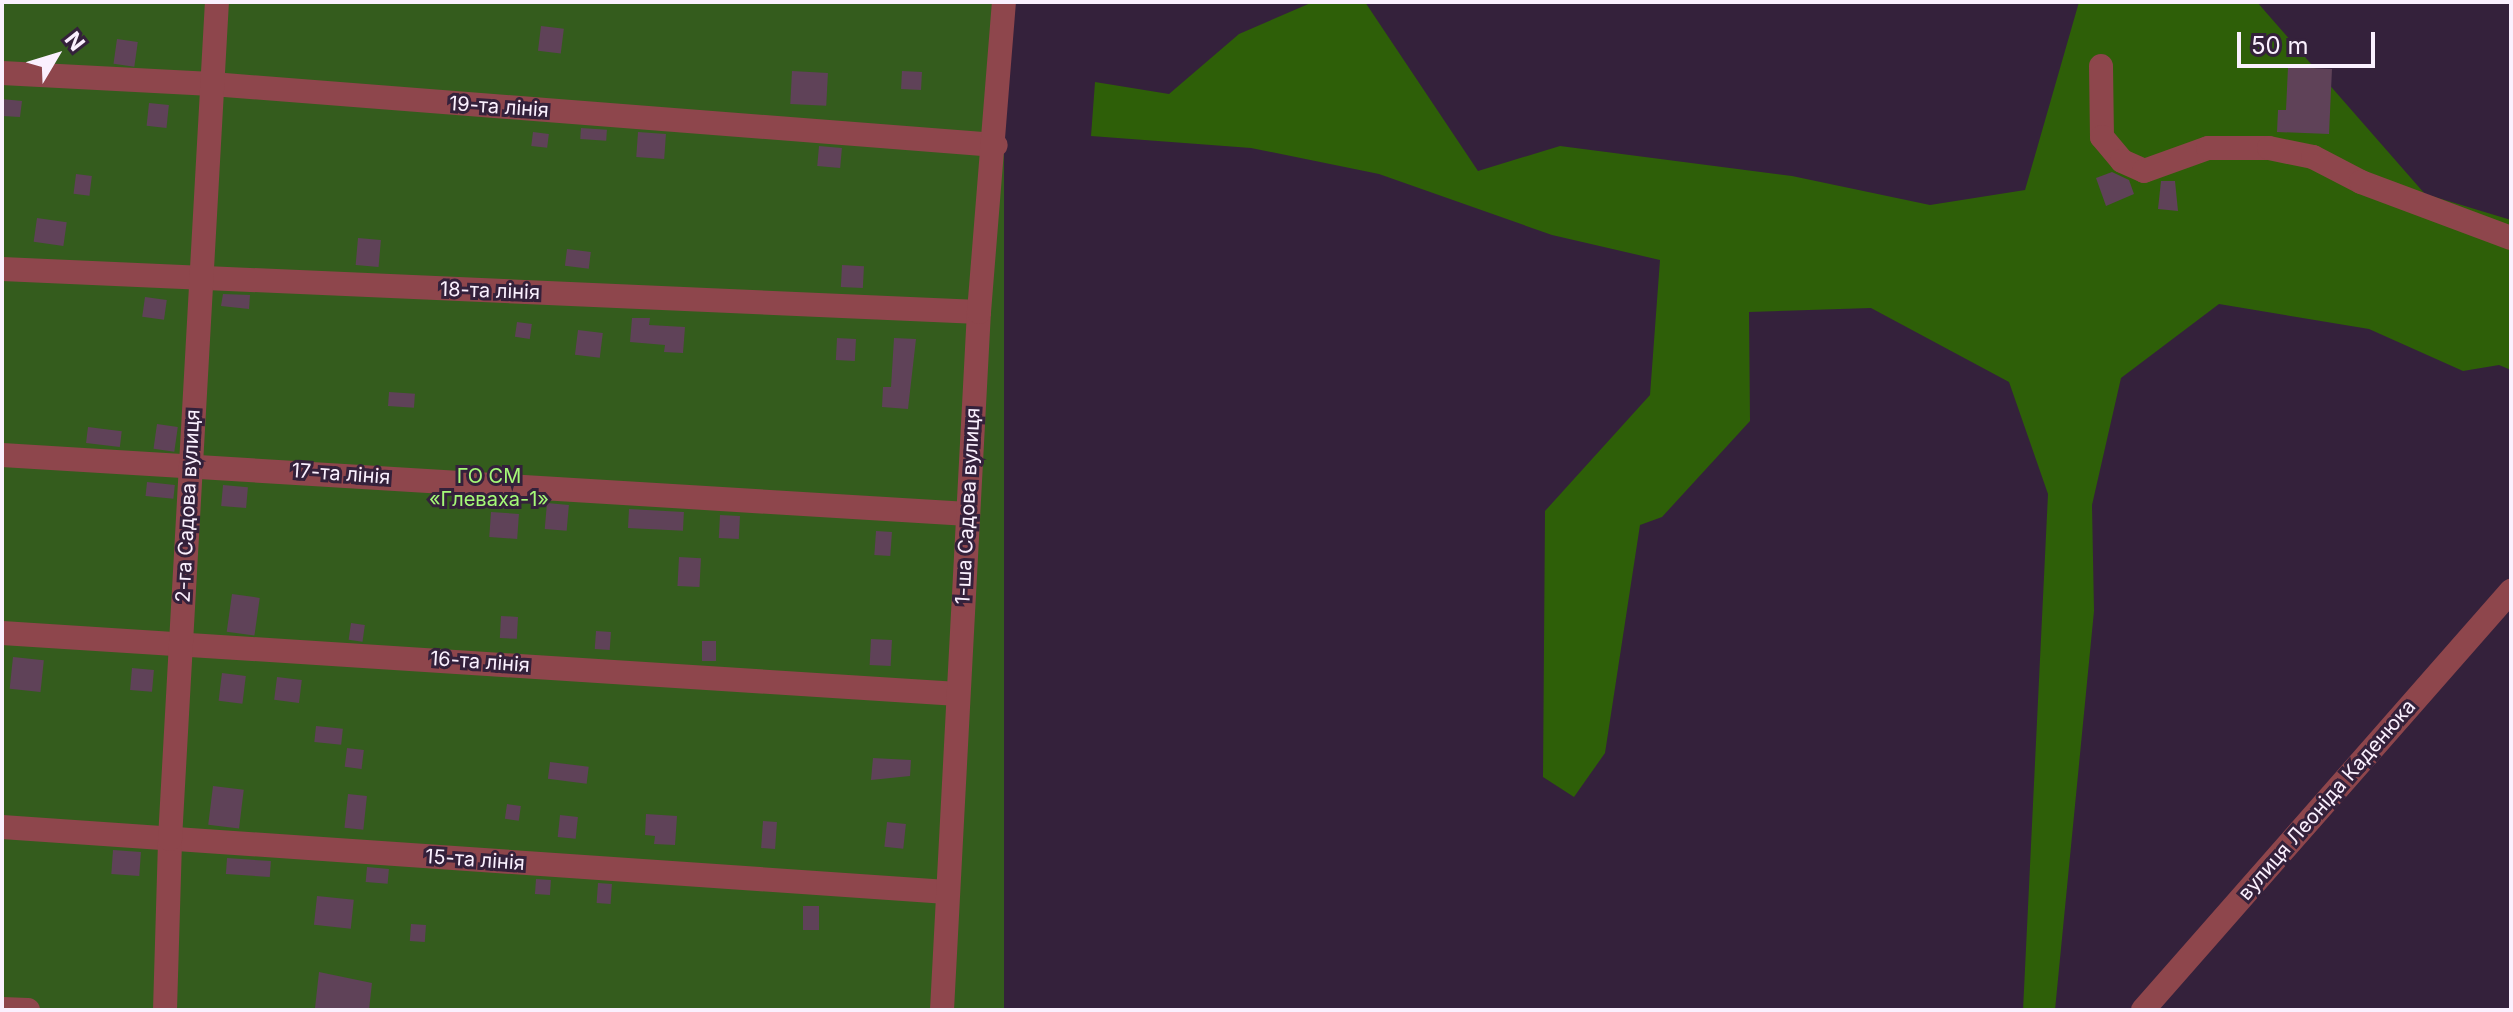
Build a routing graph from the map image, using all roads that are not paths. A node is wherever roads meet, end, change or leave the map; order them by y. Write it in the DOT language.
graph roads {
  1 [pos="217,2"];
  2 [pos="1004,2"];
  3 [pos="2101,66"];
  4 [pos="2,73"];
  5 [pos="212,84"];
  6 [pos="996,145"];
  7 [pos="2511,238"];
  8 [pos="2,269"];
  9 [pos="201,279"];
  10 [pos="979,312"];
  11 [pos="2,455"];
  12 [pos="191,465"];
  13 [pos="968,514"];
  14 [pos="2511,591"];
  15 [pos="2,633"];
  16 [pos="181,642"];
  17 [pos="958,694"];
  18 [pos="2,827"];
  19 [pos="170,839"];
  20 [pos="947,892"];
  21 [pos="2,1009"];
  22 [pos="28,1010"];
  23 [pos="165,1010"];
  24 [pos="942,1010"];
  25 [pos="2143,1010"];
  1 -- 5 [label="street, 2-га Садова вулиця"];
  2 -- 6 [label="street, 1-ша Садова вулиця"];
  3 -- 7 [label="street"];
  4 -- 5 [label="street, 19-та лінія"];
  5 -- 6 [label="street, 19-та лінія"];
  5 -- 9 [label="street, 2-га Садова вулиця"];
  6 -- 10 [label="street, 1-ша Садова вулиця"];
  8 -- 9 [label="street, 18-та лінія"];
  9 -- 10 [label="street, 18-та лінія"];
  9 -- 12 [label="street, 2-га Садова вулиця"];
  10 -- 13 [label="street, 1-ша Садова вулиця"];
  11 -- 12 [label="street, 17-та лінія"];
  12 -- 13 [label="street, 17-та лінія"];
  12 -- 16 [label="street, 2-га Садова вулиця"];
  13 -- 17 [label="street, 1-ша Садова вулиця"];
  14 -- 25 [label="street, вулиця Леоніда Каденюка"];
  15 -- 16 [label="street, 16-та лінія"];
  16 -- 17 [label="street, 16-та лінія"];
  16 -- 19 [label="street, 2-га Садова вулиця"];
  17 -- 20 [label="street, 1-ша Садова вулиця"];
  18 -- 19 [label="street, 15-та лінія"];
  19 -- 20 [label="street, 15-та лінія"];
  19 -- 23 [label="street, 2-га Садова вулиця"];
  20 -- 24 [label="street, 1-ша Садова вулиця"];
  21 -- 22 [label="street"];
}
